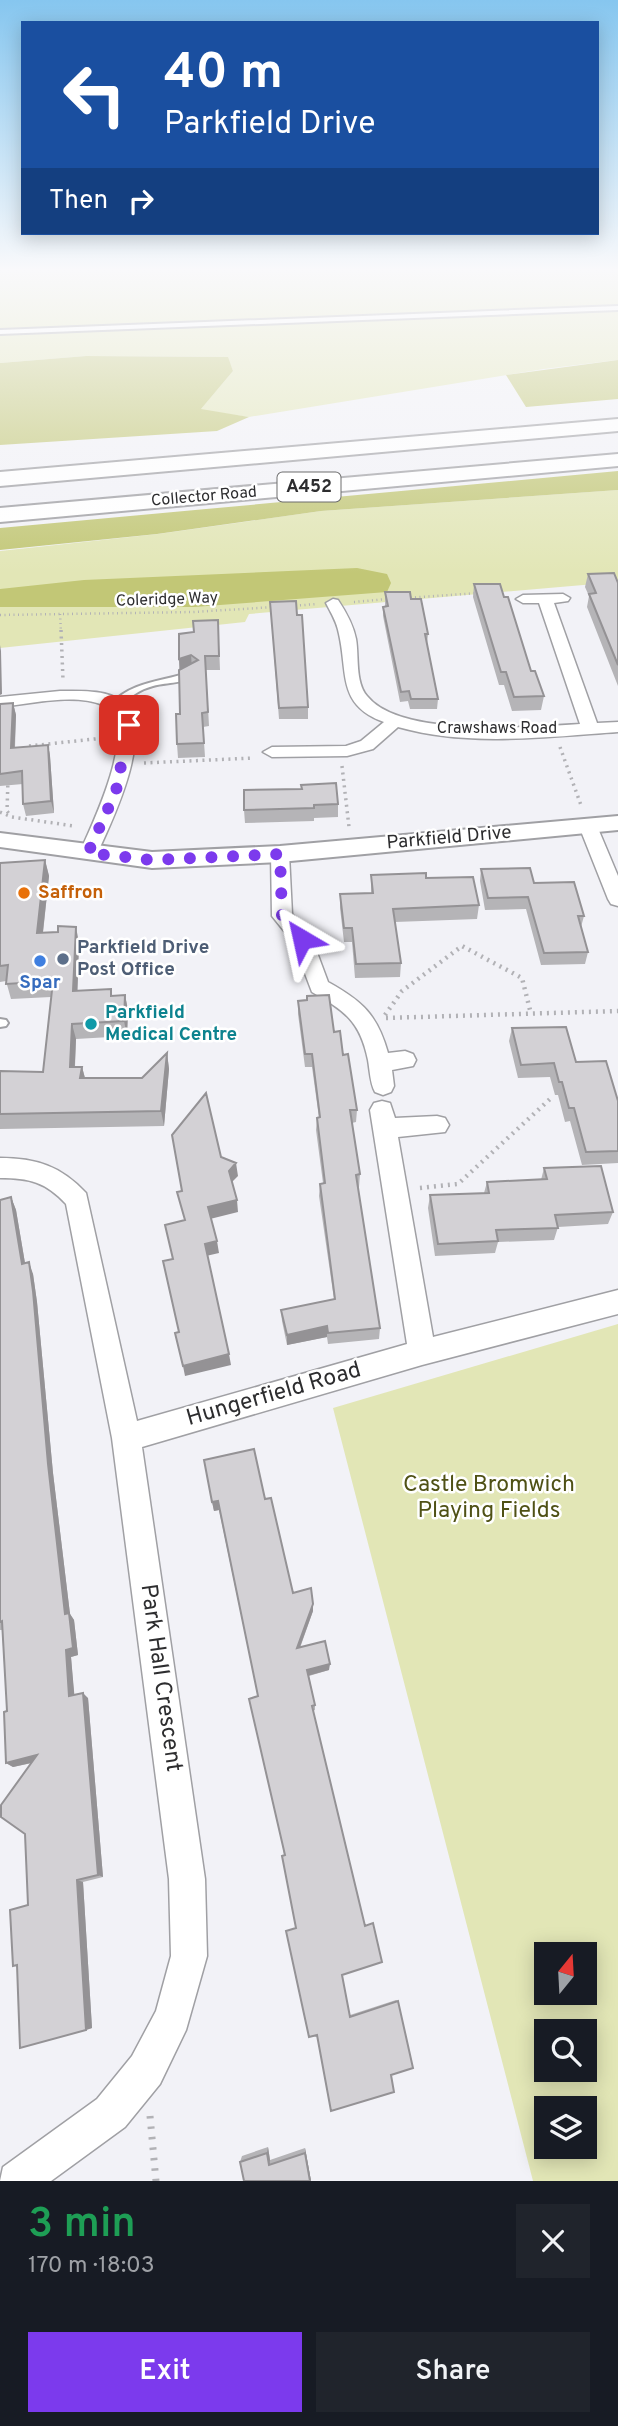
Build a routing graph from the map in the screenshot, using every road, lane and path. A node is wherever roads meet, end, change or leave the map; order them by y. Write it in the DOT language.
graph roads {
  1 [pos="618,411"];
  2 [pos="618,425"];
  3 [pos="618,449"];
  4 [pos="618,460"];
  5 [pos="0,461"];
  6 [pos="0,479"];
  7 [pos="0,501"];
  8 [pos="0,515"];
  9 [pos="481,593"];
  10 [pos="401,598"];
  11 [pos="523,598"];
  12 [pos="545,598"];
  13 [pos="563,598"];
  14 [pos="387,599"];
  15 [pos="334,603"];
  16 [pos="60,614"];
  17 [pos="0,615"];
  18 [pos="193,674"];
  19 [pos="64,698"];
  20 [pos="0,702"];
  21 [pos="115,704"];
  22 [pos="393,723"];
  23 [pos="618,727"];
  24 [pos="590,728"];
  25 [pos="554,729"];
  26 [pos="127,736"];
  27 [pos="27,747"];
  28 [pos="340,751"];
  29 [pos="272,753"];
  30 [pos="121,764"];
  31 [pos="8,771"];
  32 [pos="618,823"];
  33 [pos="588,826"];
  34 [pos="3,833"];
  35 [pos="350,834"];
  36 [pos="88,853"];
  37 [pos="280,854"];
  38 [pos="618,899"];
  39 [pos="618,1011"];
  40 [pos="531,1014"];
  41 [pos="405,1060"];
  42 [pos="380,1062"];
  43 [pos="550,1099"];
  44 [pos="383,1108"];
  45 [pos="437,1125"];
  46 [pos="0,1168"];
  47 [pos="395,1190"];
  48 [pos="618,1302"];
  49 [pos="422,1353"];
  50 [pos="126,1438"];
  51 [pos="146,2070"];
  52 [pos="17,2181"];
  53 [pos="156,2181"];
  1 -- 5 [label="highway"];
  2 -- 6 [label="highway"];
  3 -- 7 [label="highway, Collector Road / A452"];
  4 -- 8 [label="highway, Collector Road / A452"];
  9 -- 10 [label="path"];
  11 -- 12 [label="street"];
  12 -- 13 [label="street"];
  12 -- 24 [label="street"];
  14 -- 15 [label="path, Coleridge Way"];
  15 -- 16 [label="path, Coleridge Way"];
  15 -- 22 [label="street, Crawshaws Road"];
  16 -- 17 [label="path, Coleridge Way"];
  16 -- 19 [label="path"];
  18 -- 21 [label="lane"];
  19 -- 20 [label="street"];
  19 -- 21 [label="street"];
  21 -- 26 [label="street"];
  22 -- 25 [label="street, Crawshaws Road"];
  22 -- 28 [label="street"];
  23 -- 24 [label="street, Crawshaws Road"];
  24 -- 25 [label="street, Crawshaws Road"];
  25 -- 33 [label="path"];
  26 -- 27 [label="path"];
  26 -- 30 [label="street"];
  28 -- 29 [label="street"];
  28 -- 35 [label="path"];
  29 -- 30 [label="path"];
  30 -- 36 [label="street"];
  31 -- 34 [label="path"];
  32 -- 33 [label="street, Parkfield Drive"];
  33 -- 37 [label="street, Parkfield Drive"];
  33 -- 38 [label="street"];
  34 -- 36 [label="street, Parkfield Drive"];
  36 -- 37 [label="street, Parkfield Drive"];
  37 -- 42 [label="street"];
  39 -- 40 [label="path"];
  40 -- 40 [label="path"];
  41 -- 42 [label="street"];
  42 -- 44 [label="street"];
  43 -- 47 [label="path"];
  44 -- 45 [label="street"];
  44 -- 47 [label="street"];
  46 -- 50 [label="street, Park Hall Crescent"];
  47 -- 49 [label="street"];
  48 -- 49 [label="street, Hungerfield Road"];
  49 -- 50 [label="street, Hungerfield Road"];
  50 -- 51 [label="street, Park Hall Crescent"];
  51 -- 52 [label="street, Park Hall Crescent"];
  51 -- 53 [label="path"];
}
